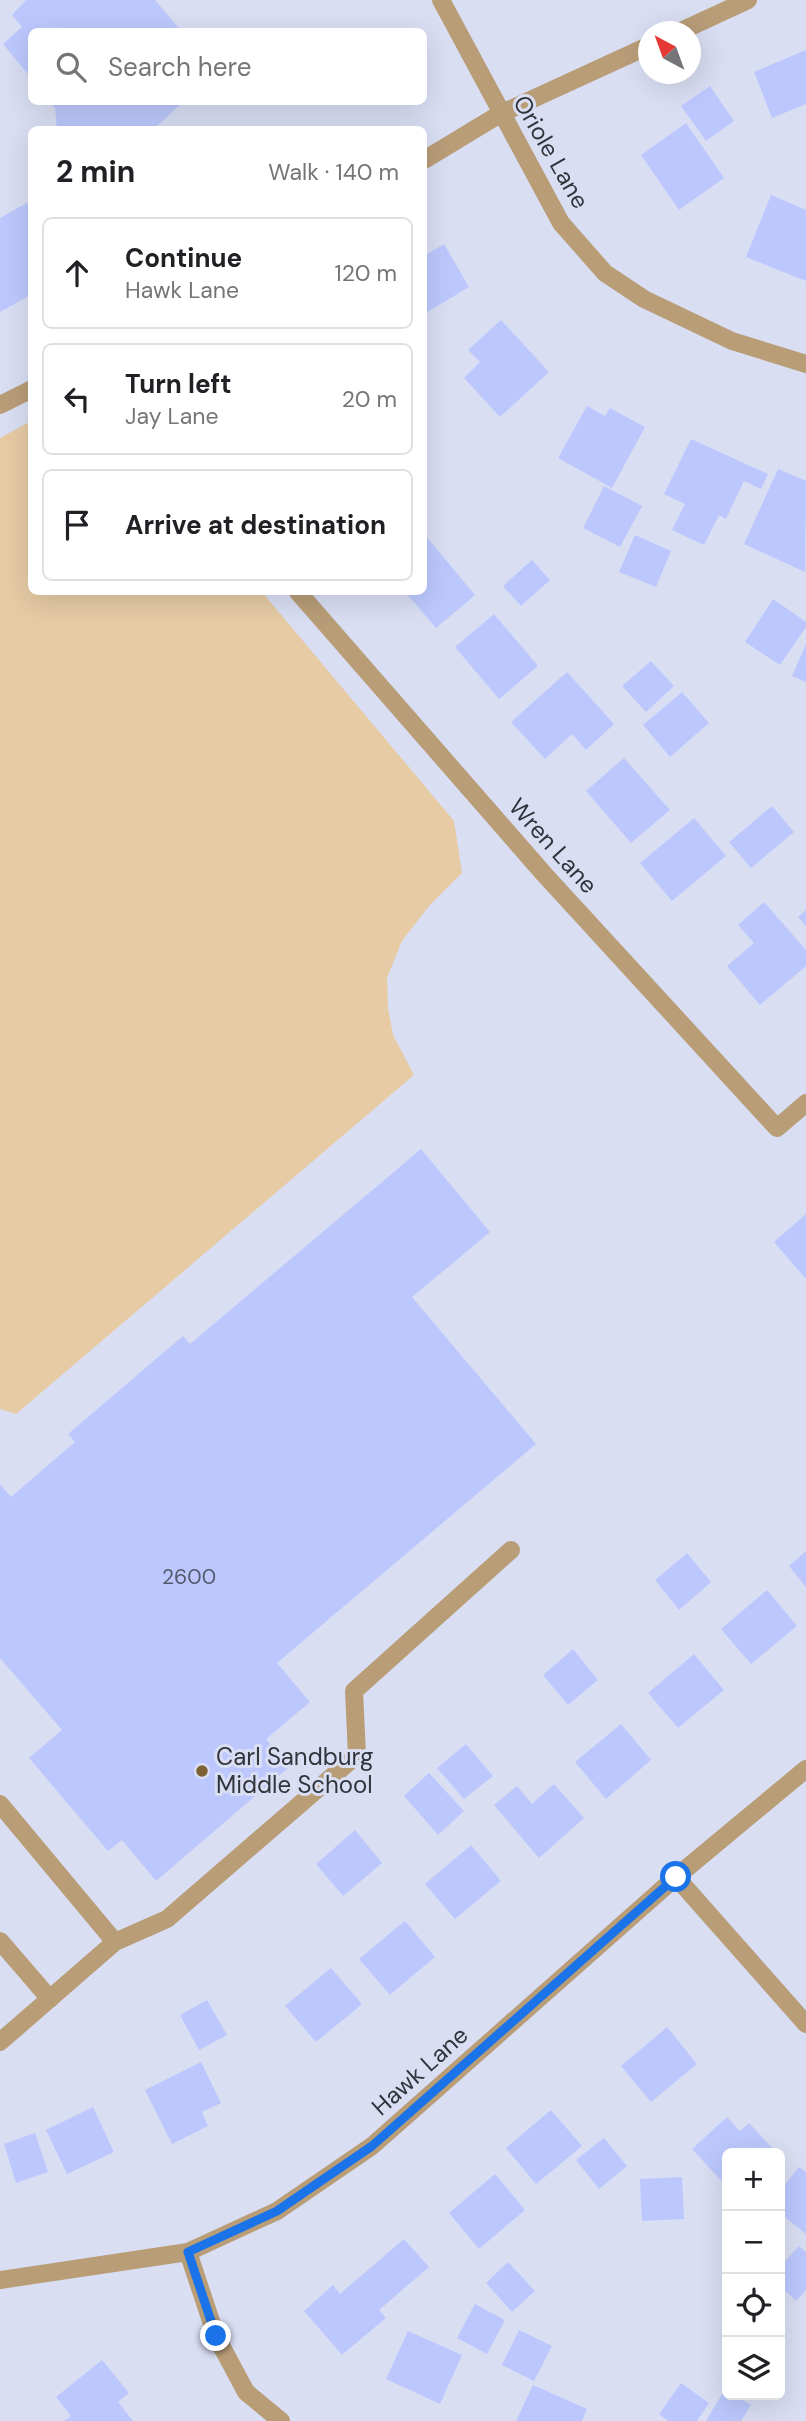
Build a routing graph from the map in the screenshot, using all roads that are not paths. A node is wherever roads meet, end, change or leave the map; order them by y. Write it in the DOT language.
graph roads {
  1 [pos="441,0"];
  2 [pos="748,0"];
  3 [pos="701,22"];
  4 [pos="638,51"];
  5 [pos="500,114"];
  6 [pos="427,158"];
  7 [pos="806,364"];
  8 [pos="28,390"];
  9 [pos="0,405"];
  10 [pos="301,595"];
  11 [pos="806,1103"];
  12 [pos="511,1550"];
  13 [pos="806,1769"];
  14 [pos="0,1804"];
  15 [pos="676,1877"];
  16 [pos="0,1941"];
  17 [pos="115,1942"];
  18 [pos="50,1999"];
  19 [pos="806,2024"];
  20 [pos="0,2042"];
  21 [pos="188,2252"];
  22 [pos="0,2280"];
  23 [pos="281,2421"];
  1 -- 5 [label="street, Oriole Lane"];
  2 -- 3 [label="street"];
  4 -- 5 [label="street"];
  5 -- 6 [label="street"];
  5 -- 7 [label="street, Oriole Lane"];
  8 -- 9 [label="street"];
  10 -- 11 [label="street, Wren Lane"];
  12 -- 17 [label="street"];
  13 -- 15 [label="street, Hawk Lane"];
  14 -- 17 [label="street"];
  15 -- 19 [label="street"];
  15 -- 21 [label="street, Hawk Lane"];
  16 -- 18 [label="street"];
  17 -- 18 [label="street"];
  18 -- 20 [label="street"];
  21 -- 22 [label="street, Hawk Lane"];
  21 -- 23 [label="street"];
}
